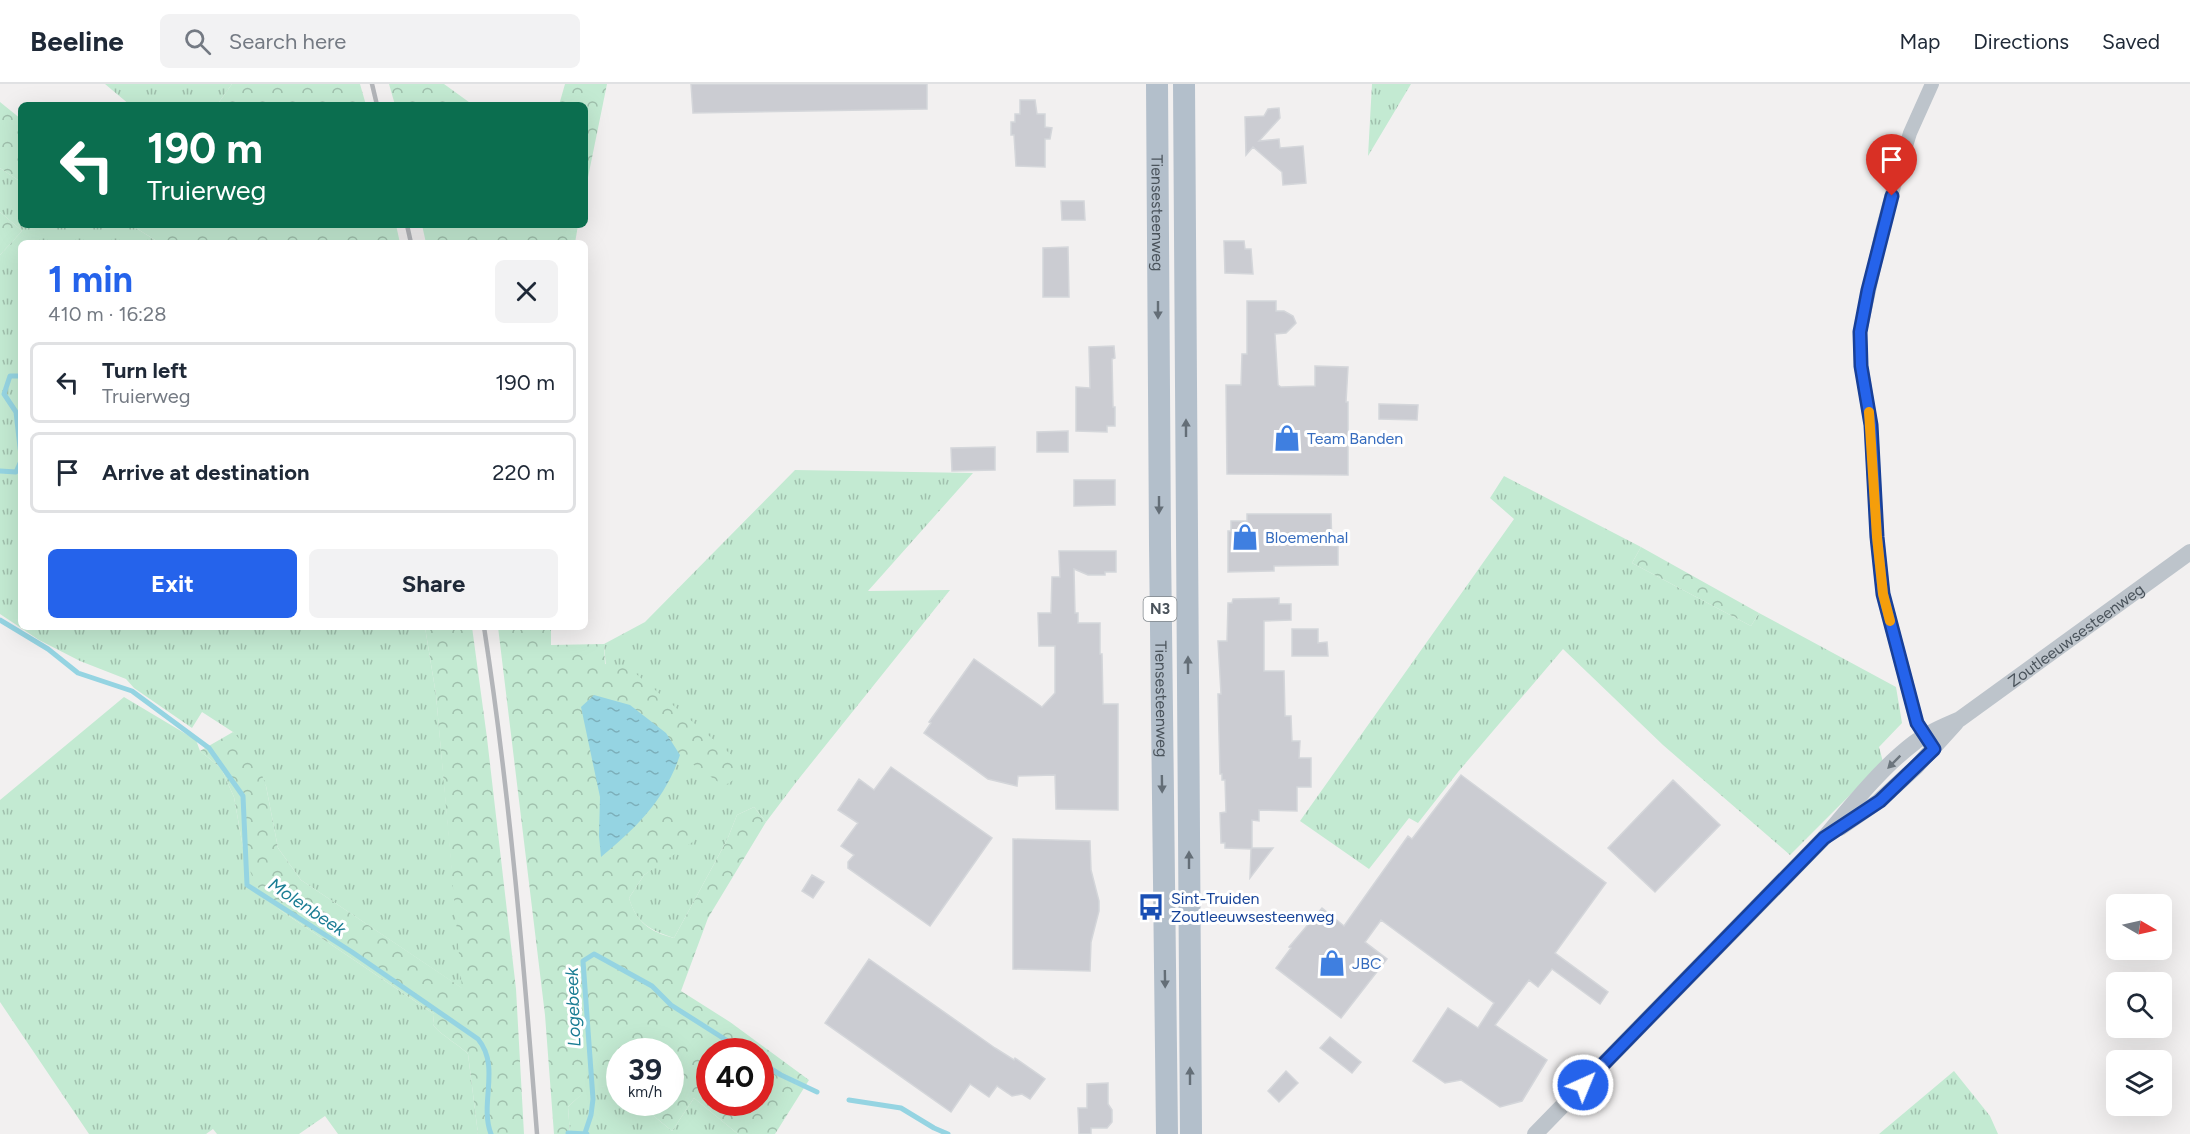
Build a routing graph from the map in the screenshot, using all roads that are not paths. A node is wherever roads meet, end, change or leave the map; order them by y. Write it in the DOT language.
graph roads {
  1 [pos="1157,84"];
  2 [pos="1184,84"];
  3 [pos="1932,84"];
  4 [pos="2190,552"];
  5 [pos="1930,742"];
  6 [pos="1167,1134"];
  7 [pos="1191,1134"];
  8 [pos="1535,1134"];
  1 -- 6 [label="main road, Tiensesteenweg / N3, one-way"];
  7 -- 2 [label="main road, Tiensesteenweg / N3, one-way"];
  3 -- 5 [label="street"];
  4 -- 5 [label="street, Zoutleeuwsesteenweg"];
  5 -- 8 [label="street, Zoutleeuwsesteenweg"];
}
